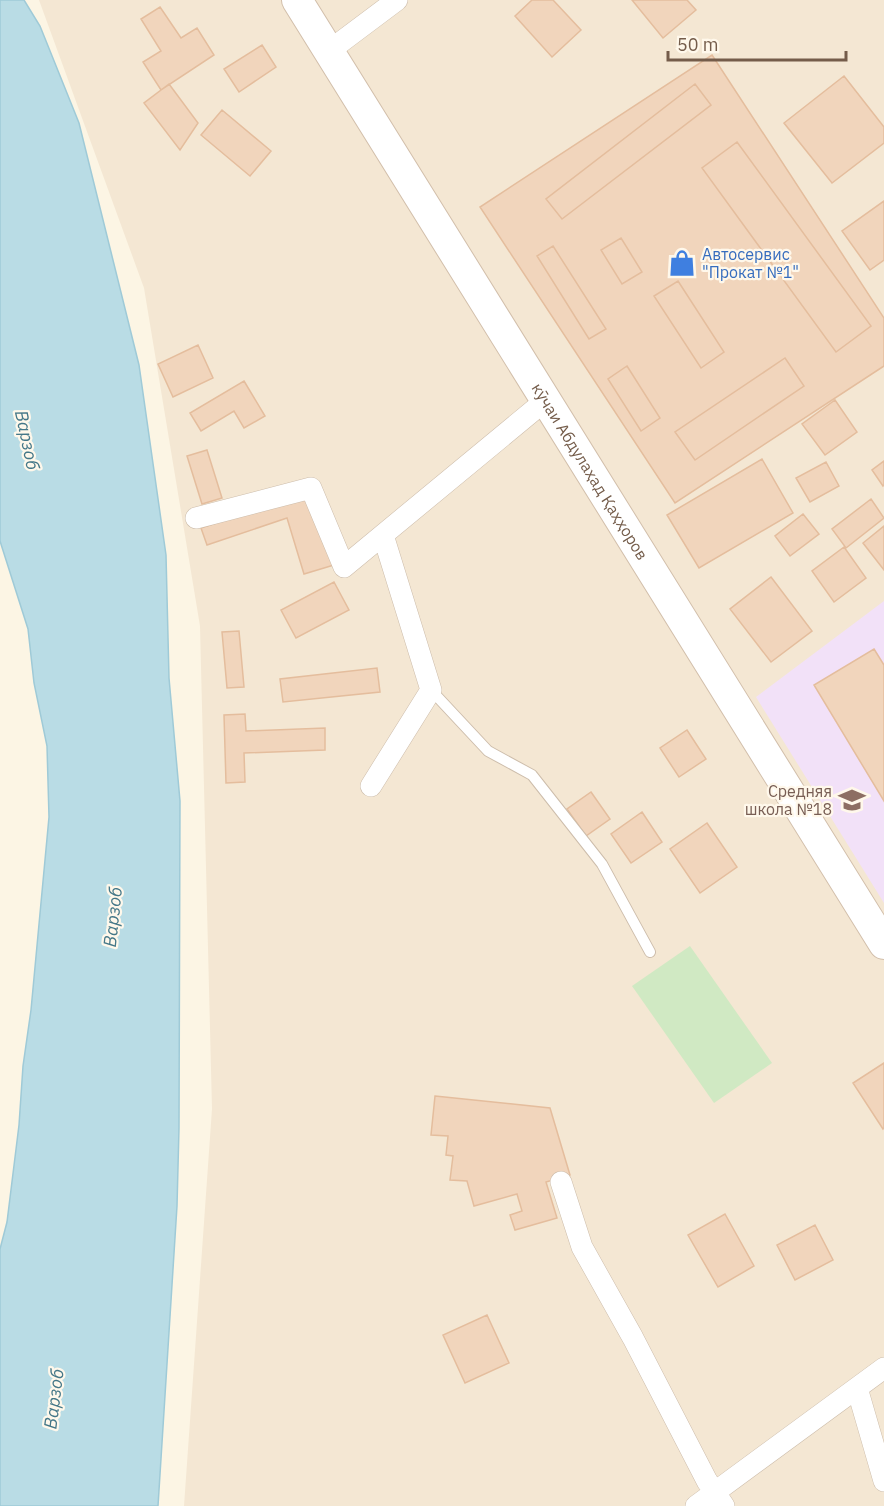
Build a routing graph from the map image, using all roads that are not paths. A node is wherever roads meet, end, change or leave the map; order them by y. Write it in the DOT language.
graph roads {
  1 [pos="297,0"];
  2 [pos="397,0"];
  3 [pos="329,51"];
  4 [pos="546,400"];
  5 [pos="196,518"];
  6 [pos="383,535"];
  7 [pos="431,690"];
  8 [pos="371,786"];
  9 [pos="884,944"];
  10 [pos="650,952"];
  11 [pos="561,1182"];
  12 [pos="884,1368"];
  13 [pos="857,1388"];
  14 [pos="884,1481"];
  15 [pos="719,1499"];
  16 [pos="696,1506"];
  1 -- 3 [label="main road, кӯчаи Абдулаҳад Қаҳҳоров"];
  2 -- 3 [label="street"];
  3 -- 4 [label="main road, кӯчаи Абдулаҳад Қаҳҳоров"];
  4 -- 6 [label="street"];
  4 -- 9 [label="main road, кӯчаи Абдулаҳад Қаҳҳоров"];
  5 -- 6 [label="street"];
  6 -- 7 [label="street"];
  7 -- 8 [label="street"];
  7 -- 10 [label="lane"];
  11 -- 15 [label="street"];
  12 -- 13 [label="street"];
  13 -- 14 [label="street"];
  13 -- 15 [label="street"];
  15 -- 16 [label="street"];
}
